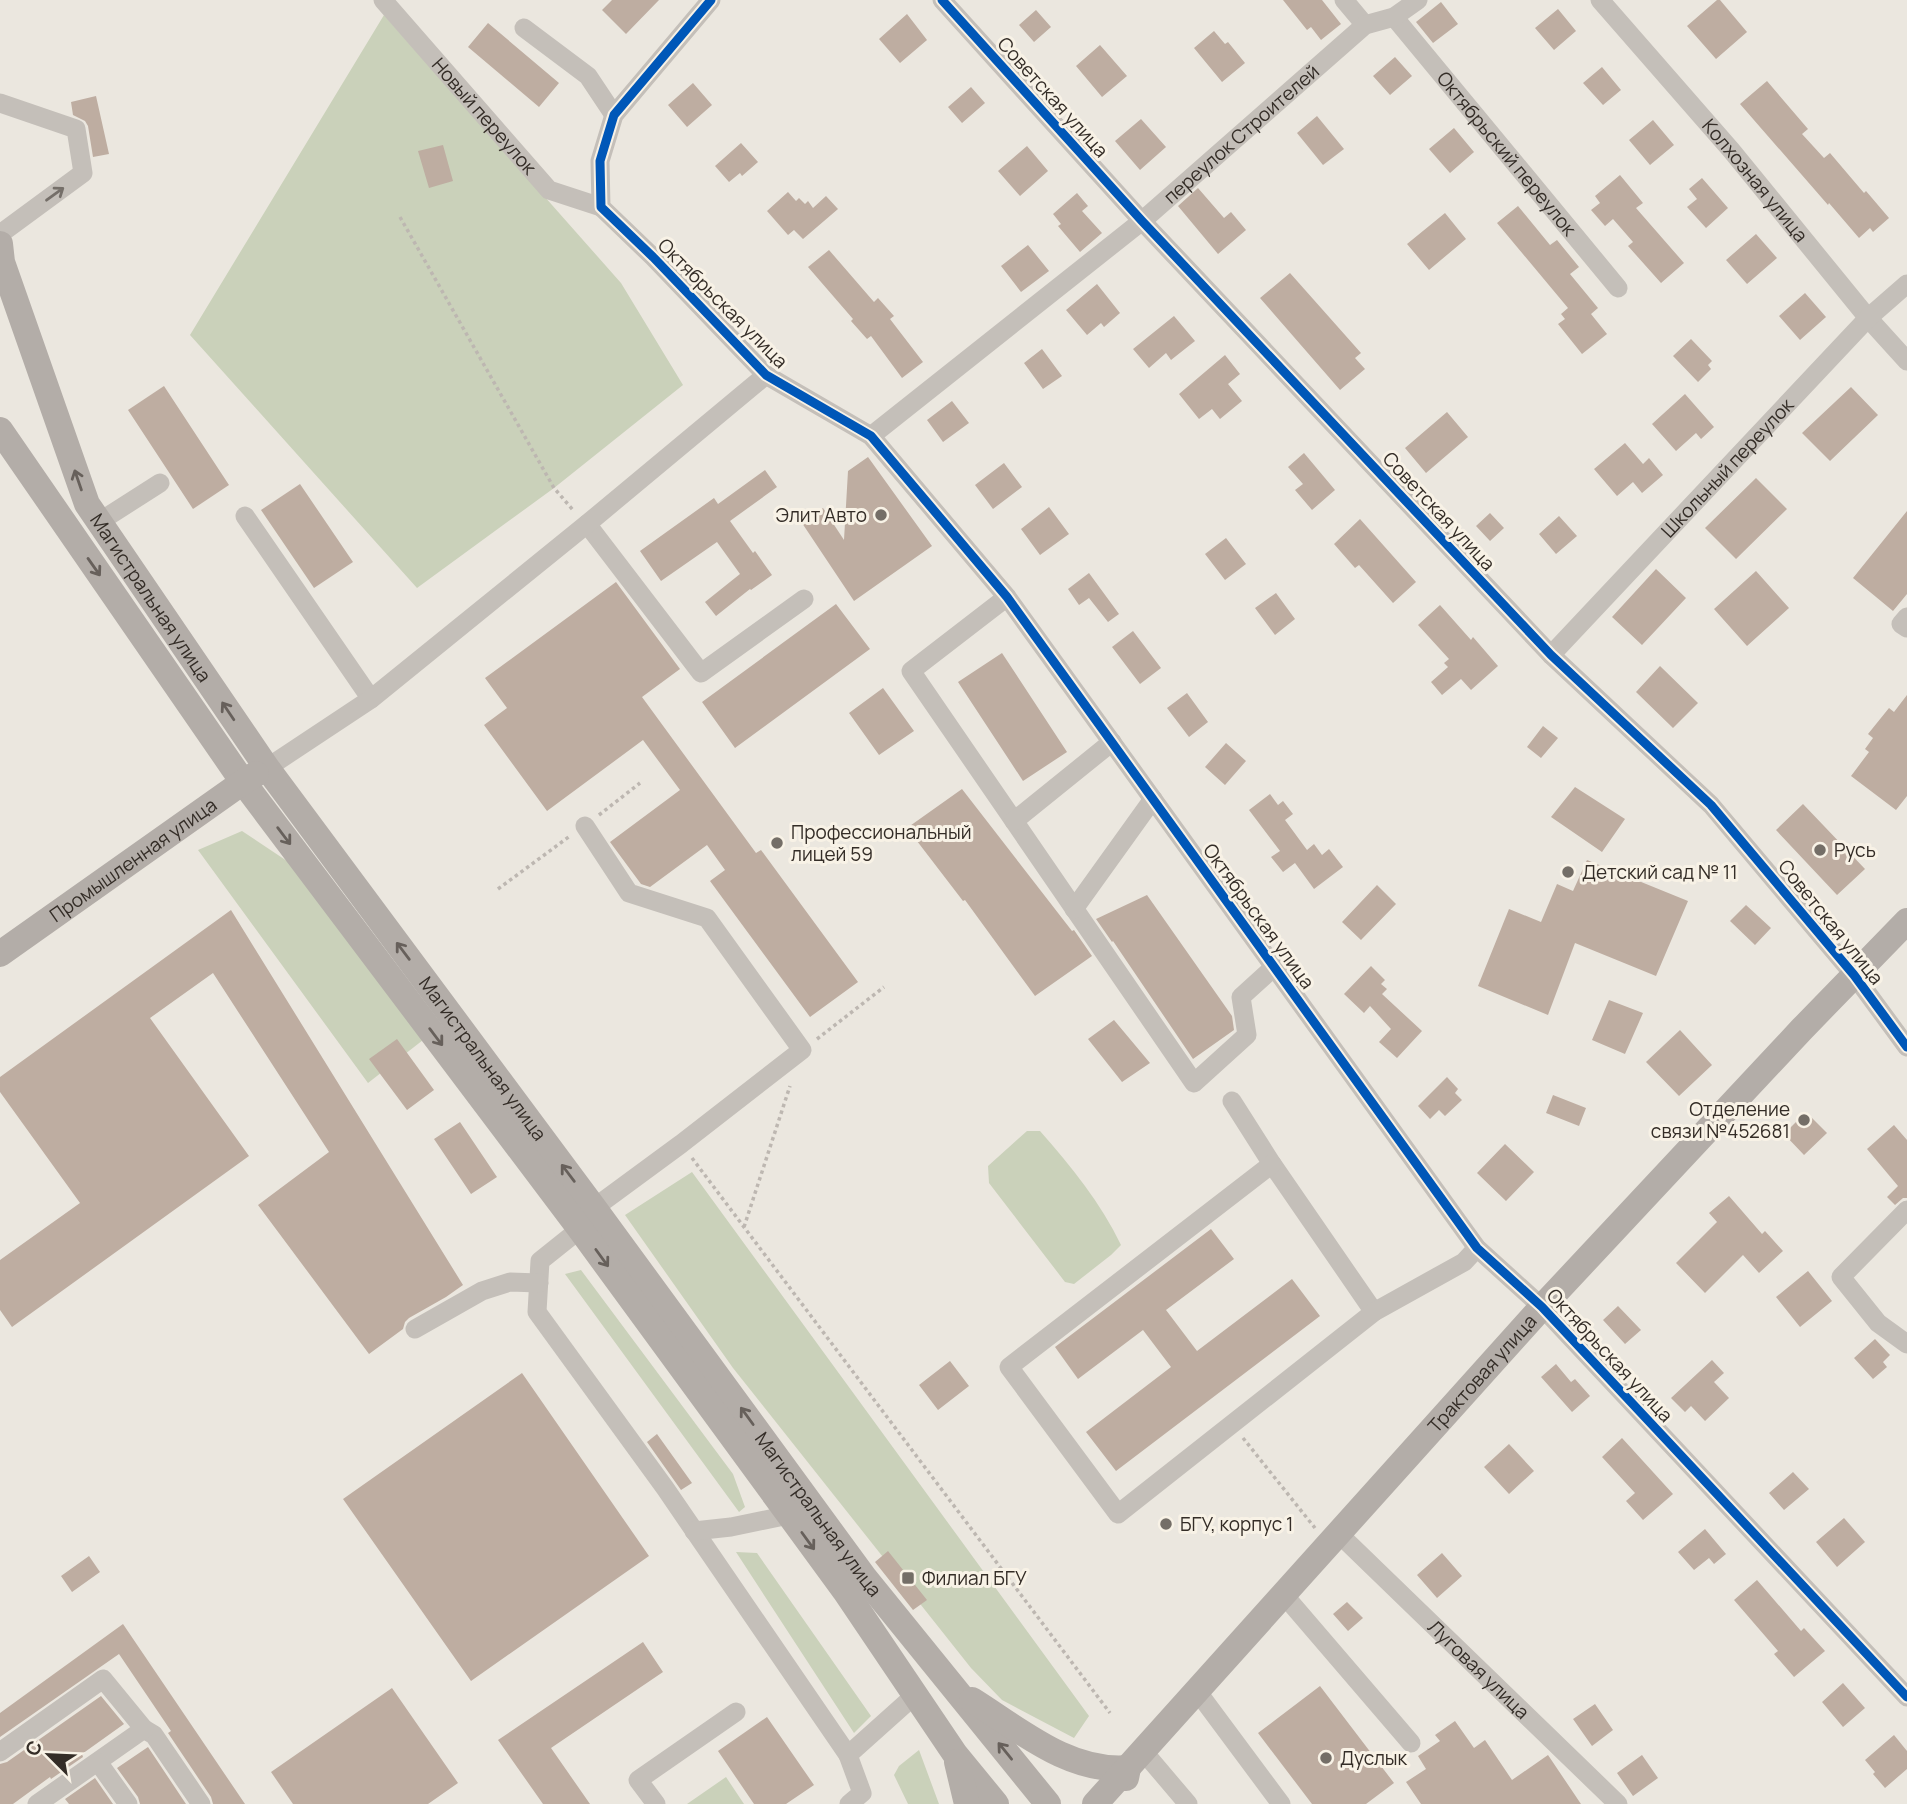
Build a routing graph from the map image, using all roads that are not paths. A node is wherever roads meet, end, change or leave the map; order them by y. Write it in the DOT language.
graph roads {
  1 [pos="383,0"];
  2 [pos="711,0"];
  3 [pos="942,0"];
  4 [pos="1344,0"];
  5 [pos="1418,0"];
  6 [pos="1600,0"];
  7 [pos="1394,17"];
  8 [pos="1365,24"];
  9 [pos="524,28"];
  10 [pos="0,103"];
  11 [pos="614,115"];
  12 [pos="601,207"];
  13 [pos="1142,221"];
  14 [pos="0,234"];
  15 [pos="1,257"];
  16 [pos="1907,284"];
  17 [pos="1618,288"];
  18 [pos="1868,318"];
  19 [pos="1907,361"];
  20 [pos="765,375"];
  21 [pos="0,430"];
  22 [pos="871,436"];
  23 [pos="160,483"];
  24 [pos="245,516"];
  25 [pos="99,522"];
  26 [pos="587,524"];
  27 [pos="1007,597"];
  28 [pos="804,599"];
  29 [pos="1907,617"];
  30 [pos="1907,628"];
  31 [pos="1551,656"];
  32 [pos="371,699"];
  33 [pos="1112,742"];
  34 [pos="267,768"];
  35 [pos="243,782"];
  36 [pos="1153,799"];
  37 [pos="1014,821"];
  38 [pos="585,826"];
  39 [pos="1074,909"];
  40 [pos="1907,920"];
  41 [pos="0,954"];
  42 [pos="1274,967"];
  43 [pos="1854,975"];
  44 [pos="1907,1047"];
  45 [pos="1232,1101"];
  46 [pos="1272,1164"];
  47 [pos="1907,1210"];
  48 [pos="587,1218"];
  49 [pos="1477,1248"];
  50 [pos="539,1283"];
  51 [pos="1542,1307"];
  52 [pos="1374,1311"];
  53 [pos="415,1329"];
  54 [pos="1907,1344"];
  55 [pos="789,1515"];
  56 [pos="694,1531"];
  57 [pos="1334,1539"];
  58 [pos="1284,1595"];
  59 [pos="953,1688"];
  60 [pos="1198,1691"];
  61 [pos="915,1695"];
  62 [pos="1907,1697"];
  63 [pos="736,1712"];
  64 [pos="144,1729"];
  65 [pos="1410,1743"];
  66 [pos="0,1752"];
  67 [pos="955,1754"];
  68 [pos="848,1755"];
  69 [pos="1136,1759"];
  70 [pos="98,1762"];
  71 [pos="49,1801"];
  72 [pos="128,1804"];
  73 [pos="201,1804"];
  74 [pos="656,1804"];
  75 [pos="849,1804"];
  76 [pos="967,1804"];
  77 [pos="996,1804"];
  78 [pos="1048,1804"];
  79 [pos="1095,1804"];
  80 [pos="1120,1804"];
  81 [pos="1188,1804"];
  82 [pos="1281,1804"];
  83 [pos="1618,1804"];
  1 -- 12 [label="street, Новый переулок"];
  2 -- 11 [label="street"];
  3 -- 13 [label="street, Советская улица"];
  4 -- 8 [label="street"];
  5 -- 7 [label="street, переулок Строителей"];
  6 -- 18 [label="street, Колхозная улица"];
  7 -- 8 [label="street, переулок Строителей"];
  7 -- 17 [label="street, Октябрьский переулок"];
  8 -- 13 [label="street, переулок Строителей"];
  9 -- 11 [label="street"];
  14 -- 10 [label="street, one-way"];
  11 -- 12 [label="street"];
  12 -- 20 [label="street, Октябрьская улица"];
  13 -- 22 [label="street, переулок Строителей"];
  13 -- 31 [label="street, Советская улица"];
  25 -- 15 [label="main road, Магистральная улица, one-way"];
  16 -- 18 [label="street, Школьный переулок"];
  18 -- 19 [label="street, Колхозная улица"];
  18 -- 31 [label="street, Школьный переулок"];
  20 -- 22 [label="street, Октябрьская улица"];
  20 -- 26 [label="street"];
  21 -- 35 [label="main road, Магистральная улица, one-way"];
  22 -- 27 [label="street, Октябрьская улица"];
  23 -- 25 [label="street"];
  24 -- 32 [label="street"];
  34 -- 25 [label="main road, Магистральная улица, one-way"];
  26 -- 28 [label="street"];
  26 -- 32 [label="street"];
  27 -- 33 [label="street, Октябрьская улица"];
  27 -- 37 [label="street"];
  29 -- 30 [label="street"];
  31 -- 43 [label="street, Советская улица"];
  32 -- 34 [label="street"];
  33 -- 36 [label="street, Октябрьская улица"];
  33 -- 37 [label="street"];
  34 -- 35 [label="main road, Промышленная улица"];
  48 -- 34 [label="main road, Магистральная улица, one-way"];
  35 -- 41 [label="main road, Промышленная улица"];
  35 -- 48 [label="main road, Магистральная улица, one-way"];
  36 -- 39 [label="street"];
  36 -- 42 [label="street, Октябрьская улица"];
  37 -- 39 [label="street"];
  38 -- 48 [label="street"];
  39 -- 42 [label="street"];
  40 -- 43 [label="main road, Трактовая улица"];
  42 -- 49 [label="street, Октябрьская улица"];
  43 -- 44 [label="street, Советская улица"];
  43 -- 51 [label="main road, Трактовая улица"];
  45 -- 46 [label="street"];
  46 -- 52 [label="street"];
  46 -- 52 [label="street"];
  47 -- 54 [label="street"];
  48 -- 50 [label="street"];
  48 -- 55 [label="main road, Магистральная улица, one-way"];
  59 -- 48 [label="main road, Магистральная улица, one-way"];
  49 -- 51 [label="street, Октябрьская улица"];
  49 -- 52 [label="street"];
  50 -- 53 [label="street"];
  50 -- 56 [label="street"];
  51 -- 57 [label="main road, Трактовая улица"];
  51 -- 62 [label="street, Октябрьская улица"];
  55 -- 56 [label="street"];
  55 -- 61 [label="main road, Магистральная улица, one-way"];
  56 -- 68 [label="street"];
  57 -- 58 [label="main road, Трактовая улица"];
  57 -- 83 [label="street, Луговая улица"];
  58 -- 60 [label="main road, Трактовая улица"];
  58 -- 65 [label="street"];
  59 -- 69 [label="main road"];
  78 -- 59 [label="main road, Магистральная улица, one-way"];
  60 -- 69 [label="main road, Трактовая улица"];
  60 -- 82 [label="street"];
  61 -- 67 [label="main road, Магистральная улица"];
  61 -- 68 [label="street"];
  63 -- 74 [label="street"];
  64 -- 66 [label="street"];
  64 -- 70 [label="street"];
  64 -- 73 [label="street"];
  67 -- 76 [label="main road"];
  67 -- 77 [label="main road, Магистральная улица"];
  68 -- 75 [label="street"];
  69 -- 79 [label="main road, Трактовая улица"];
  69 -- 80 [label="main road"];
  69 -- 81 [label="street"];
  70 -- 71 [label="street"];
  70 -- 72 [label="street"];
}
